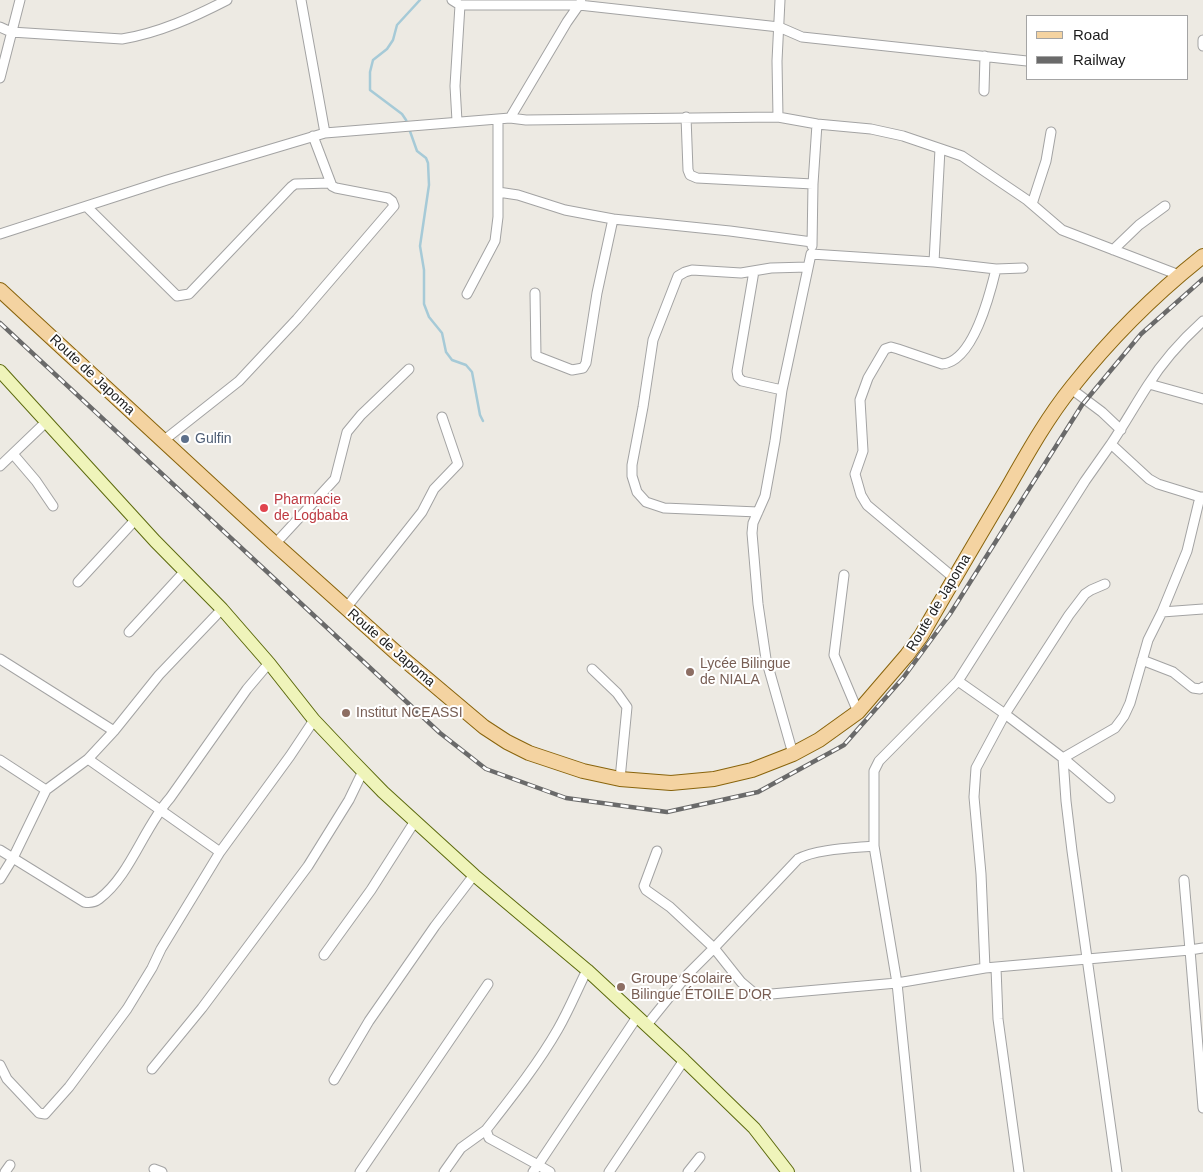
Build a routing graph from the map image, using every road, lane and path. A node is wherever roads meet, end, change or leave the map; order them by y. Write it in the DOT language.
graph roads {
  1 [pos="20,0"];
  2 [pos="227,0"];
  3 [pos="301,0"];
  4 [pos="452,0"];
  5 [pos="780,0"];
  6 [pos="581,2"];
  7 [pos="460,5"];
  8 [pos="0,27"];
  9 [pos="779,27"];
  10 [pos="12,32"];
  11 [pos="1203,40"];
  12 [pos="1203,46"];
  13 [pos="985,56"];
  14 [pos="1026,61"];
  15 [pos="0,78"];
  16 [pos="984,91"];
  17 [pos="686,117"];
  18 [pos="778,117"];
  19 [pos="510,118"];
  20 [pos="498,119"];
  21 [pos="457,122"];
  22 [pos="817,124"];
  23 [pos="1051,132"];
  24 [pos="325,133"];
  25 [pos="313,136"];
  26 [pos="940,149"];
  27 [pos="330,183"];
  28 [pos="813,184"];
  29 [pos="498,192"];
  30 [pos="1032,204"];
  31 [pos="1165,206"];
  32 [pos="87,207"];
  33 [pos="613,219"];
  34 [pos="0,234"];
  35 [pos="812,242"];
  36 [pos="1113,250"];
  37 [pos="811,254"];
  38 [pos="1203,256"];
  39 [pos="934,262"];
  40 [pos="808,267"];
  41 [pos="1023,268"];
  42 [pos="996,269"];
  43 [pos="754,271"];
  44 [pos="1179,275"];
  45 [pos="0,290"];
  46 [pos="535,293"];
  47 [pos="467,294"];
  48 [pos="1203,321"];
  49 [pos="409,369"];
  50 [pos="0,371"];
  51 [pos="1148,384"];
  52 [pos="1070,388"];
  53 [pos="782,390"];
  54 [pos="1203,399"];
  55 [pos="442,417"];
  56 [pos="46,422"];
  57 [pos="1121,430"];
  58 [pos="163,441"];
  59 [pos="1111,444"];
  60 [pos="13,454"];
  61 [pos="0,466"];
  62 [pos="1201,497"];
  63 [pos="53,506"];
  64 [pos="758,512"];
  65 [pos="136,519"];
  66 [pos="275,544"];
  67 [pos="185,571"];
  68 [pos="844,575"];
  69 [pos="954,578"];
  70 [pos="78,582"];
  71 [pos="1105,584"];
  72 [pos="346,608"];
  73 [pos="222,609"];
  74 [pos="1203,610"];
  75 [pos="1162,612"];
  76 [pos="129,632"];
  77 [pos="0,659"];
  78 [pos="1142,660"];
  79 [pos="269,663"];
  80 [pos="592,669"];
  81 [pos="958,681"];
  82 [pos="1203,687"];
  83 [pos="858,712"];
  84 [pos="1005,714"];
  85 [pos="314,720"];
  86 [pos="114,731"];
  87 [pos="793,754"];
  88 [pos="1064,758"];
  89 [pos="88,759"];
  90 [pos="0,760"];
  91 [pos="362,771"];
  92 [pos="620,779"];
  93 [pos="46,790"];
  94 [pos="1110,798"];
  95 [pos="160,809"];
  96 [pos="415,821"];
  97 [pos="874,846"];
  98 [pos="0,850"];
  99 [pos="657,851"];
  100 [pos="220,852"];
  101 [pos="13,858"];
  102 [pos="474,875"];
  103 [pos="0,879"];
  104 [pos="1184,880"];
  105 [pos="714,948"];
  106 [pos="1203,948"];
  107 [pos="1190,950"];
  108 [pos="324,955"];
  109 [pos="1088,958"];
  110 [pos="985,968"];
  111 [pos="996,968"];
  112 [pos="587,970"];
  113 [pos="897,983"];
  114 [pos="488,984"];
  115 [pos="641,1022"];
  116 [pos="684,1060"];
  117 [pos="0,1065"];
  118 [pos="152,1069"];
  119 [pos="334,1080"];
  120 [pos="1203,1108"];
  121 [pos="486,1130"];
  122 [pos="700,1157"];
  123 [pos="535,1168"];
  124 [pos="360,1172"];
  125 [pos="444,1172"];
  126 [pos="550,1172"];
  127 [pos="609,1172"];
  128 [pos="688,1172"];
  129 [pos="788,1172"];
  130 [pos="916,1172"];
  131 [pos="1019,1172"];
  132 [pos="1117,1172"];
  1 -- 10 [label="street"];
  2 -- 10 [label="street"];
  3 -- 24 [label="street"];
  4 -- 7 [label="street"];
  5 -- 9 [label="street"];
  6 -- 7 [label="street"];
  6 -- 9 [label="street"];
  6 -- 19 [label="street"];
  7 -- 21 [label="street"];
  8 -- 10 [label="street"];
  9 -- 13 [label="street"];
  9 -- 18 [label="street"];
  10 -- 15 [label="street"];
  11 -- 12 [label="street"];
  13 -- 14 [label="street"];
  13 -- 16 [label="street"];
  17 -- 18 [label="street"];
  17 -- 19 [label="street"];
  17 -- 28 [label="street"];
  18 -- 22 [label="street"];
  19 -- 20 [label="street"];
  20 -- 21 [label="street"];
  20 -- 29 [label="street"];
  21 -- 24 [label="street"];
  22 -- 26 [label="street"];
  22 -- 28 [label="street"];
  23 -- 30 [label="street"];
  24 -- 25 [label="street"];
  25 -- 27 [label="street"];
  25 -- 32 [label="street"];
  26 -- 30 [label="street"];
  26 -- 39 [label="street"];
  27 -- 32 [label="street"];
  27 -- 58 [label="street"];
  28 -- 35 [label="street"];
  29 -- 33 [label="street"];
  29 -- 47 [label="street"];
  30 -- 36 [label="street"];
  31 -- 36 [label="street"];
  32 -- 34 [label="street"];
  33 -- 35 [label="street"];
  33 -- 46 [label="street"];
  35 -- 37 [label="street"];
  36 -- 44 [label="street"];
  37 -- 39 [label="street"];
  37 -- 40 [label="street"];
  38 -- 44 [label="main road, Route de Japoma"];
  39 -- 42 [label="street"];
  40 -- 43 [label="street"];
  40 -- 53 [label="street"];
  41 -- 42 [label="street"];
  42 -- 69 [label="street"];
  43 -- 53 [label="street"];
  43 -- 64 [label="street"];
  44 -- 52 [label="main road, Route de Japoma"];
  45 -- 58 [label="main road, Route de Japoma"];
  48 -- 51 [label="street"];
  49 -- 66 [label="street"];
  50 -- 56 [label="main road"];
  51 -- 54 [label="street"];
  51 -- 57 [label="street"];
  52 -- 57 [label="street"];
  52 -- 69 [label="main road, Route de Japoma"];
  53 -- 64 [label="street"];
  55 -- 72 [label="street"];
  56 -- 60 [label="street"];
  56 -- 65 [label="main road"];
  57 -- 59 [label="street"];
  58 -- 66 [label="main road, Route de Japoma"];
  59 -- 62 [label="street"];
  59 -- 81 [label="street"];
  60 -- 61 [label="street"];
  60 -- 63 [label="street"];
  62 -- 75 [label="street"];
  64 -- 87 [label="street"];
  65 -- 67 [label="main road"];
  65 -- 70 [label="street"];
  66 -- 72 [label="main road, Route de Japoma"];
  67 -- 73 [label="main road"];
  67 -- 76 [label="street"];
  68 -- 83 [label="street"];
  69 -- 83 [label="main road, Route de Japoma"];
  71 -- 84 [label="street"];
  72 -- 92 [label="main road, Route de Japoma"];
  73 -- 79 [label="main road"];
  73 -- 86 [label="street"];
  74 -- 75 [label="street"];
  75 -- 78 [label="street"];
  77 -- 86 [label="street"];
  78 -- 82 [label="street"];
  78 -- 88 [label="street"];
  79 -- 85 [label="main road"];
  79 -- 95 [label="street"];
  80 -- 92 [label="street"];
  81 -- 84 [label="street"];
  81 -- 97 [label="street"];
  83 -- 87 [label="main road, Route de Japoma"];
  84 -- 88 [label="street"];
  84 -- 110 [label="street"];
  85 -- 91 [label="main road"];
  85 -- 100 [label="street"];
  86 -- 89 [label="street"];
  87 -- 92 [label="main road, Route de Japoma"];
  88 -- 94 [label="street"];
  88 -- 109 [label="street"];
  89 -- 93 [label="street"];
  89 -- 95 [label="street"];
  90 -- 93 [label="street"];
  91 -- 96 [label="main road"];
  91 -- 118 [label="street"];
  93 -- 101 [label="street"];
  95 -- 100 [label="street"];
  95 -- 101 [label="street"];
  96 -- 102 [label="main road"];
  96 -- 108 [label="street"];
  97 -- 105 [label="street"];
  97 -- 113 [label="street"];
  98 -- 101 [label="street"];
  99 -- 105 [label="street"];
  100 -- 117 [label="street"];
  101 -- 103 [label="street"];
  102 -- 112 [label="main road"];
  102 -- 119 [label="street"];
  104 -- 107 [label="street"];
  105 -- 113 [label="street"];
  105 -- 115 [label="street"];
  106 -- 107 [label="street"];
  107 -- 109 [label="street"];
  107 -- 120 [label="street"];
  109 -- 111 [label="street"];
  109 -- 132 [label="street"];
  110 -- 111 [label="street"];
  110 -- 113 [label="street"];
  111 -- 131 [label="street"];
  112 -- 115 [label="main road"];
  112 -- 121 [label="street"];
  113 -- 130 [label="street"];
  114 -- 124 [label="street"];
  115 -- 116 [label="main road"];
  115 -- 123 [label="street"];
  116 -- 127 [label="street"];
  116 -- 129 [label="main road"];
  121 -- 123 [label="street"];
  121 -- 125 [label="street"];
  122 -- 128 [label="street"];
  123 -- 126 [label="street"];
}
